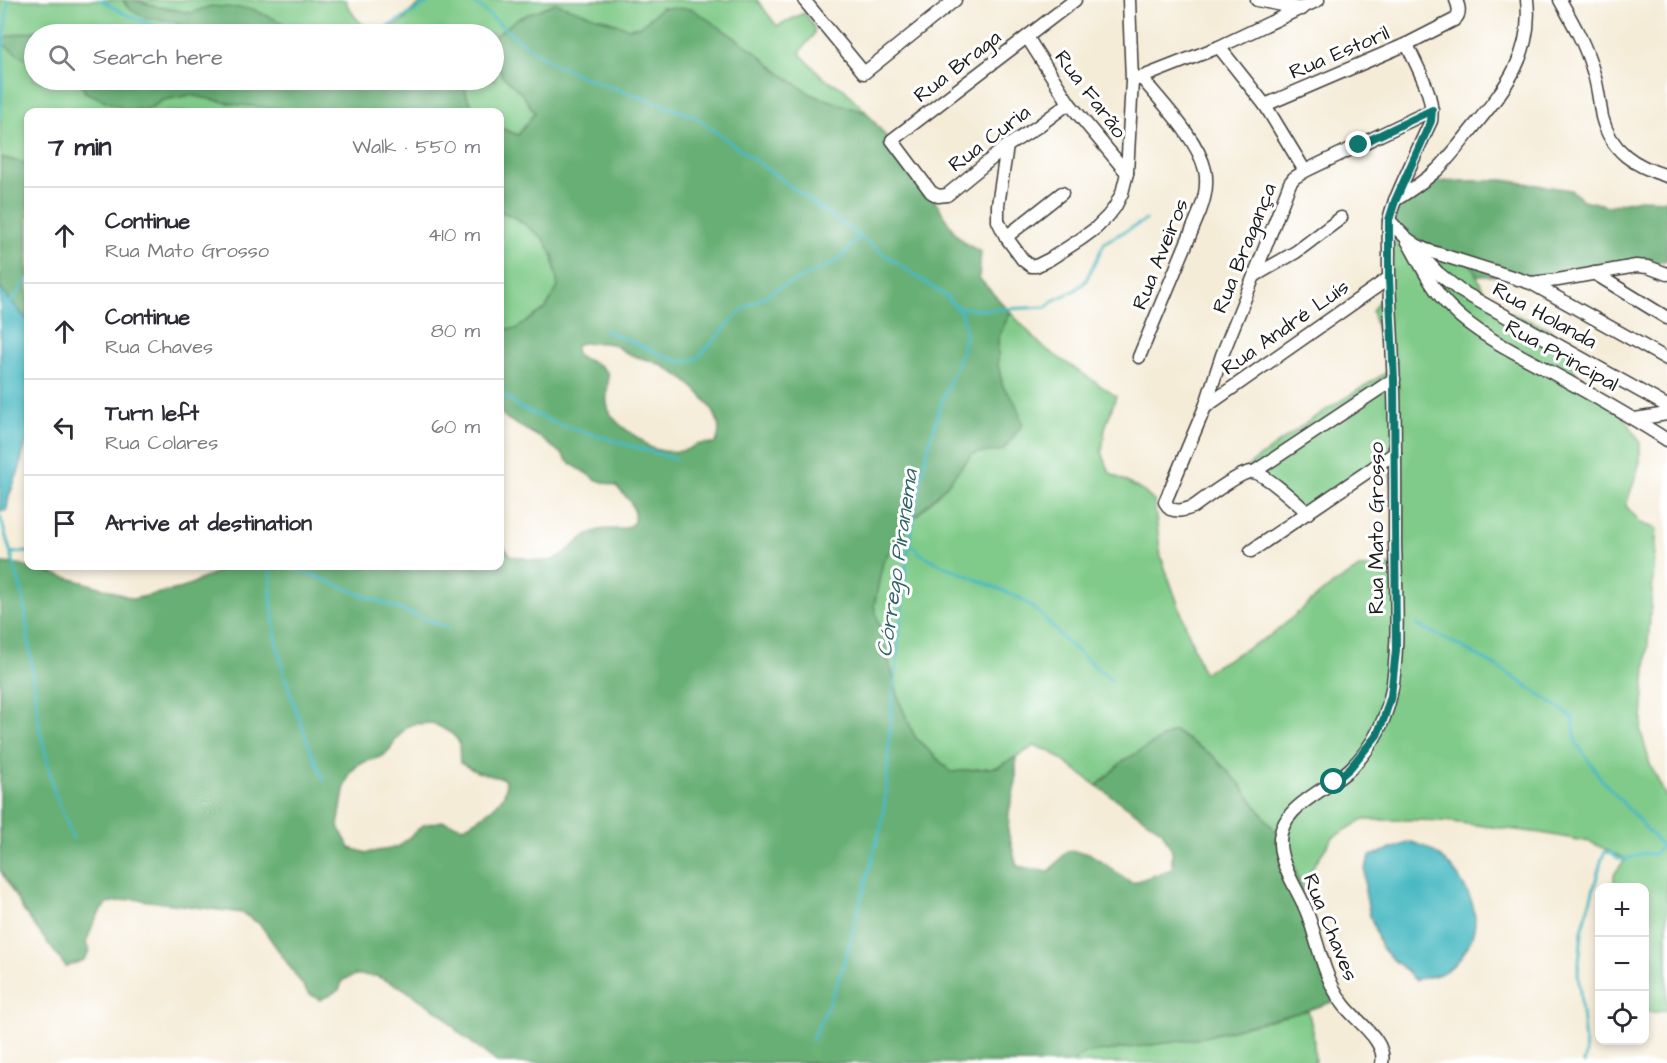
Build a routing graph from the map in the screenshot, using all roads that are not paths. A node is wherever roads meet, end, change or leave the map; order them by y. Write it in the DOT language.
graph roads {
  1 [pos="804,0"];
  2 [pos="955,0"];
  3 [pos="1075,0"];
  4 [pos="1129,0"];
  5 [pos="1257,0"];
  6 [pos="1318,0"];
  7 [pos="1456,0"];
  8 [pos="1527,0"];
  9 [pos="1560,0"];
  10 [pos="1302,9"];
  11 [pos="1027,37"];
  12 [pos="1407,44"];
  13 [pos="1219,47"];
  14 [pos="1136,79"];
  15 [pos="1069,103"];
  16 [pos="1265,105"];
  17 [pos="1432,110"];
  18 [pos="1007,146"];
  19 [pos="1305,171"];
  20 [pos="1127,172"];
  21 [pos="1667,176"];
  22 [pos="931,192"];
  23 [pos="1062,193"];
  24 [pos="1395,201"];
  25 [pos="1341,218"];
  26 [pos="1389,220"];
  27 [pos="1006,237"];
  28 [pos="1411,242"];
  29 [pos="1594,273"];
  30 [pos="1667,274"];
  31 [pos="1254,276"];
  32 [pos="1389,278"];
  33 [pos="1531,283"];
  34 [pos="1667,318"];
  35 [pos="1139,357"];
  36 [pos="1667,359"];
  37 [pos="1394,380"];
  38 [pos="1667,406"];
  39 [pos="1202,413"];
  40 [pos="1667,414"];
  41 [pos="1635,419"];
  42 [pos="1667,440"];
  43 [pos="1395,453"];
  44 [pos="1254,472"];
  45 [pos="1308,513"];
  46 [pos="1251,551"];
  47 [pos="1306,801"];
  48 [pos="1382,1063"];
  1 -- 2 [label="street"];
  3 -- 11 [label="street, Rua Braga"];
  4 -- 14 [label="street"];
  5 -- 10 [label="street"];
  6 -- 10 [label="street"];
  7 -- 12 [label="street, Rua Estoril"];
  8 -- 24 [label="street"];
  9 -- 21 [label="street"];
  10 -- 13 [label="street"];
  11 -- 15 [label="street, Rua Farão"];
  11 -- 22 [label="street, Rua Braga"];
  12 -- 16 [label="street, Rua Estoril"];
  12 -- 17 [label="street"];
  13 -- 14 [label="street"];
  13 -- 16 [label="street, Rua Bragança"];
  14 -- 20 [label="street"];
  14 -- 35 [label="street, Rua Aveiros"];
  15 -- 18 [label="street, Rua Curia"];
  15 -- 20 [label="street, Rua Farão"];
  16 -- 19 [label="street, Rua Bragança"];
  17 -- 19 [label="street"];
  17 -- 24 [label="street"];
  18 -- 22 [label="street, Rua Curia"];
  18 -- 27 [label="street"];
  19 -- 31 [label="street, Rua Bragança"];
  20 -- 27 [label="street"];
  23 -- 27 [label="street"];
  24 -- 26 [label="street"];
  25 -- 31 [label="street"];
  26 -- 28 [label="street"];
  26 -- 32 [label="street, Rua Mato Grosso"];
  28 -- 33 [label="street"];
  28 -- 38 [label="street, Rua Holanda"];
  28 -- 41 [label="street, Rua Principal"];
  29 -- 30 [label="street"];
  29 -- 33 [label="street"];
  29 -- 34 [label="street"];
  31 -- 39 [label="street, Rua Bragança"];
  32 -- 37 [label="street, Rua Mato Grosso"];
  32 -- 39 [label="street, Rua André Luís"];
  33 -- 36 [label="street"];
  37 -- 43 [label="street, Rua Mato Grosso"];
  37 -- 44 [label="street"];
  39 -- 44 [label="street, Rua Bragança"];
  40 -- 41 [label="street"];
  41 -- 42 [label="street, Rua Principal"];
  43 -- 45 [label="street"];
  43 -- 47 [label="street, Rua Mato Grosso"];
  44 -- 45 [label="street"];
  45 -- 46 [label="street"];
  47 -- 48 [label="street, Rua Chaves"];
}
